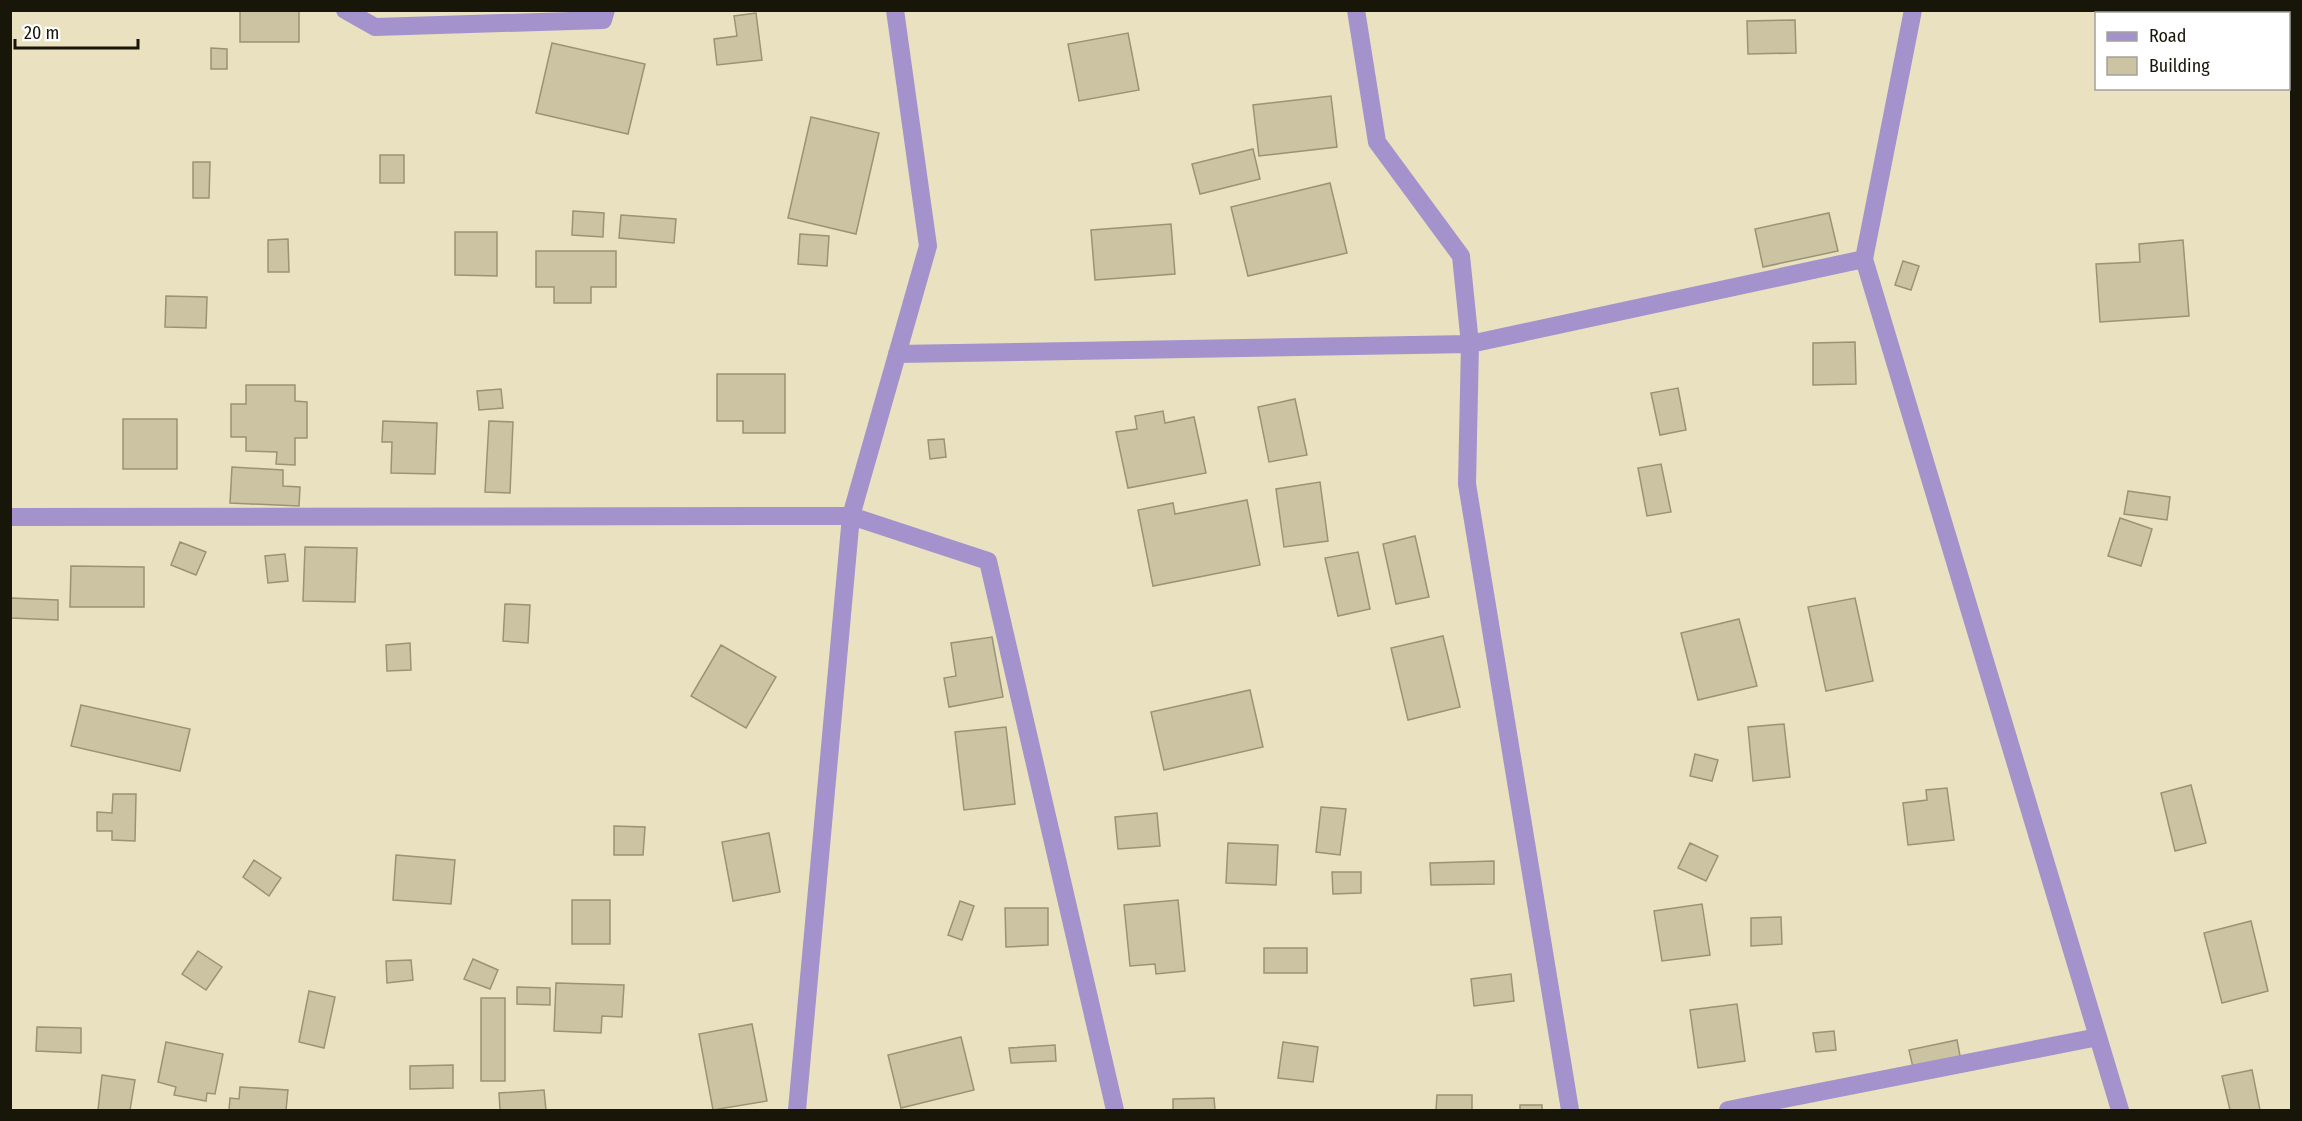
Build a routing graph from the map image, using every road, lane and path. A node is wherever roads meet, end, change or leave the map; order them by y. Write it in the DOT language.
graph roads {
  1 [pos="345,10"];
  2 [pos="606,10"];
  3 [pos="895,10"];
  4 [pos="1356,10"];
  5 [pos="1913,10"];
  6 [pos="1864,260"];
  7 [pos="1470,344"];
  8 [pos="897,354"];
  9 [pos="851,516"];
  10 [pos="10,517"];
  11 [pos="2098,1037"];
  12 [pos="797,1110"];
  13 [pos="1115,1110"];
  14 [pos="1570,1110"];
  15 [pos="1728,1110"];
  16 [pos="2120,1110"];
  1 -- 2 [label="street"];
  3 -- 8 [label="street"];
  4 -- 7 [label="street"];
  5 -- 6 [label="street"];
  6 -- 7 [label="street"];
  6 -- 11 [label="street"];
  7 -- 8 [label="street"];
  7 -- 14 [label="street"];
  8 -- 9 [label="street"];
  9 -- 10 [label="street"];
  9 -- 12 [label="street"];
  9 -- 13 [label="street"];
  11 -- 15 [label="street"];
  11 -- 16 [label="street"];
}
